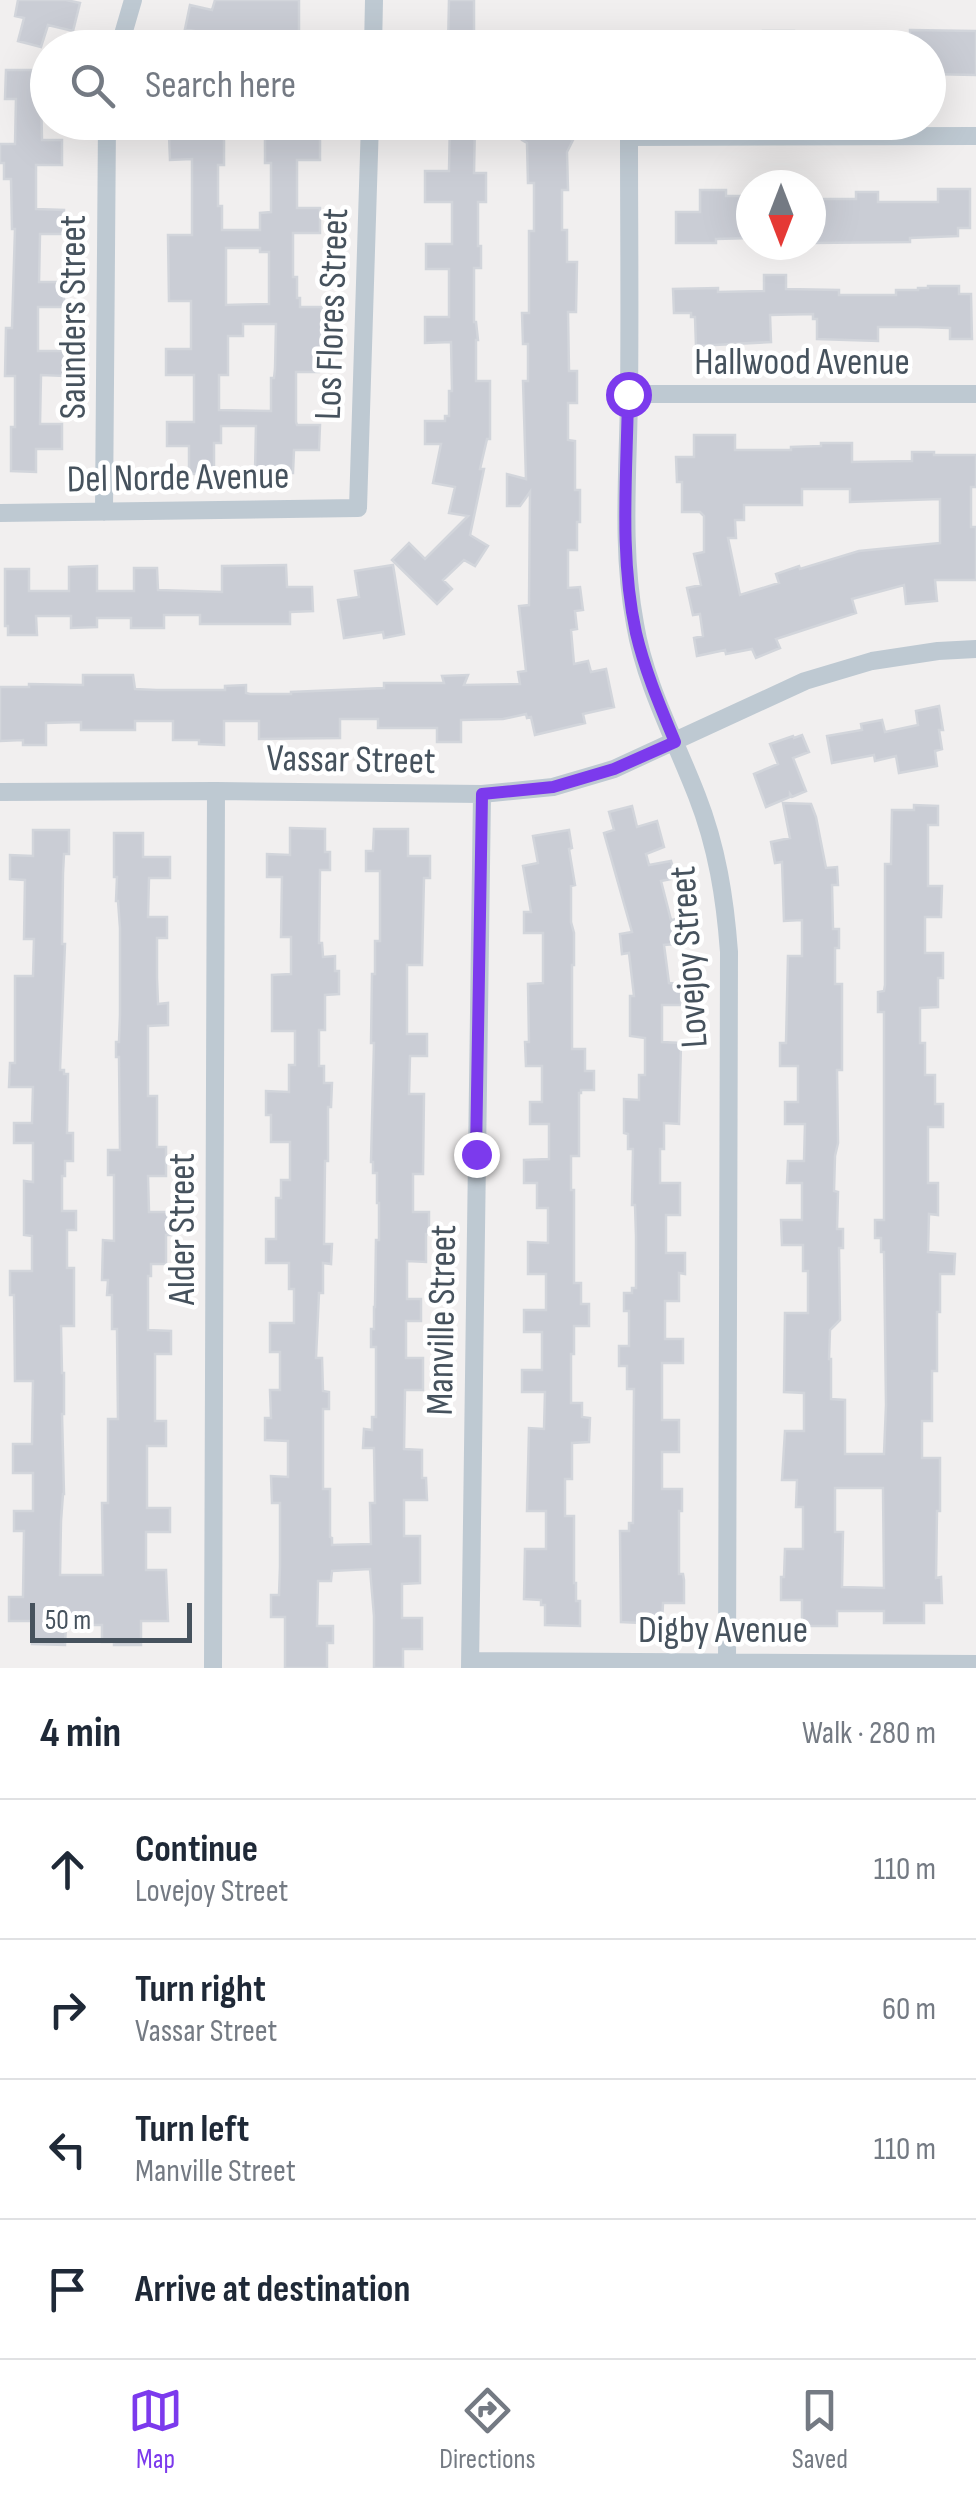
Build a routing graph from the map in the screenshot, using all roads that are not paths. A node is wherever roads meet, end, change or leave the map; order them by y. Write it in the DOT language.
graph roads {
  1 [pos="134,0"];
  2 [pos="374,0"];
  3 [pos="125,30"];
  4 [pos="373,30"];
  5 [pos="946,136"];
  6 [pos="976,136"];
  7 [pos="107,140"];
  8 [pos="369,140"];
  9 [pos="628,140"];
  10 [pos="628,394"];
  11 [pos="976,394"];
  12 [pos="358,508"];
  13 [pos="104,512"];
  14 [pos="0,513"];
  15 [pos="976,649"];
  16 [pos="675,742"];
  17 [pos="216,791"];
  18 [pos="0,792"];
  19 [pos="482,794"];
  20 [pos="976,1664"];
  21 [pos="470,1665"];
  22 [pos="727,1666"];
  23 [pos="213,1668"];
  1 -- 3 [label="street"];
  2 -- 4 [label="street"];
  5 -- 6 [label="street, Lovejoy Street"];
  7 -- 13 [label="street, Saunders Street"];
  8 -- 12 [label="street, Los Flores Street"];
  9 -- 10 [label="street, Lovejoy Street"];
  10 -- 11 [label="street, Hallwood Avenue"];
  10 -- 16 [label="street, Lovejoy Street"];
  12 -- 13 [label="street, Del Norde Avenue"];
  13 -- 14 [label="street, Del Norde Avenue"];
  15 -- 16 [label="street, Vassar Street"];
  16 -- 19 [label="street, Vassar Street"];
  16 -- 22 [label="street, Lovejoy Street"];
  17 -- 18 [label="street, Vassar Street"];
  17 -- 19 [label="street, Vassar Street"];
  17 -- 23 [label="street, Alder Street"];
  19 -- 21 [label="street, Manville Street"];
  20 -- 22 [label="street, Digby Avenue"];
  21 -- 22 [label="street, Digby Avenue"];
}
